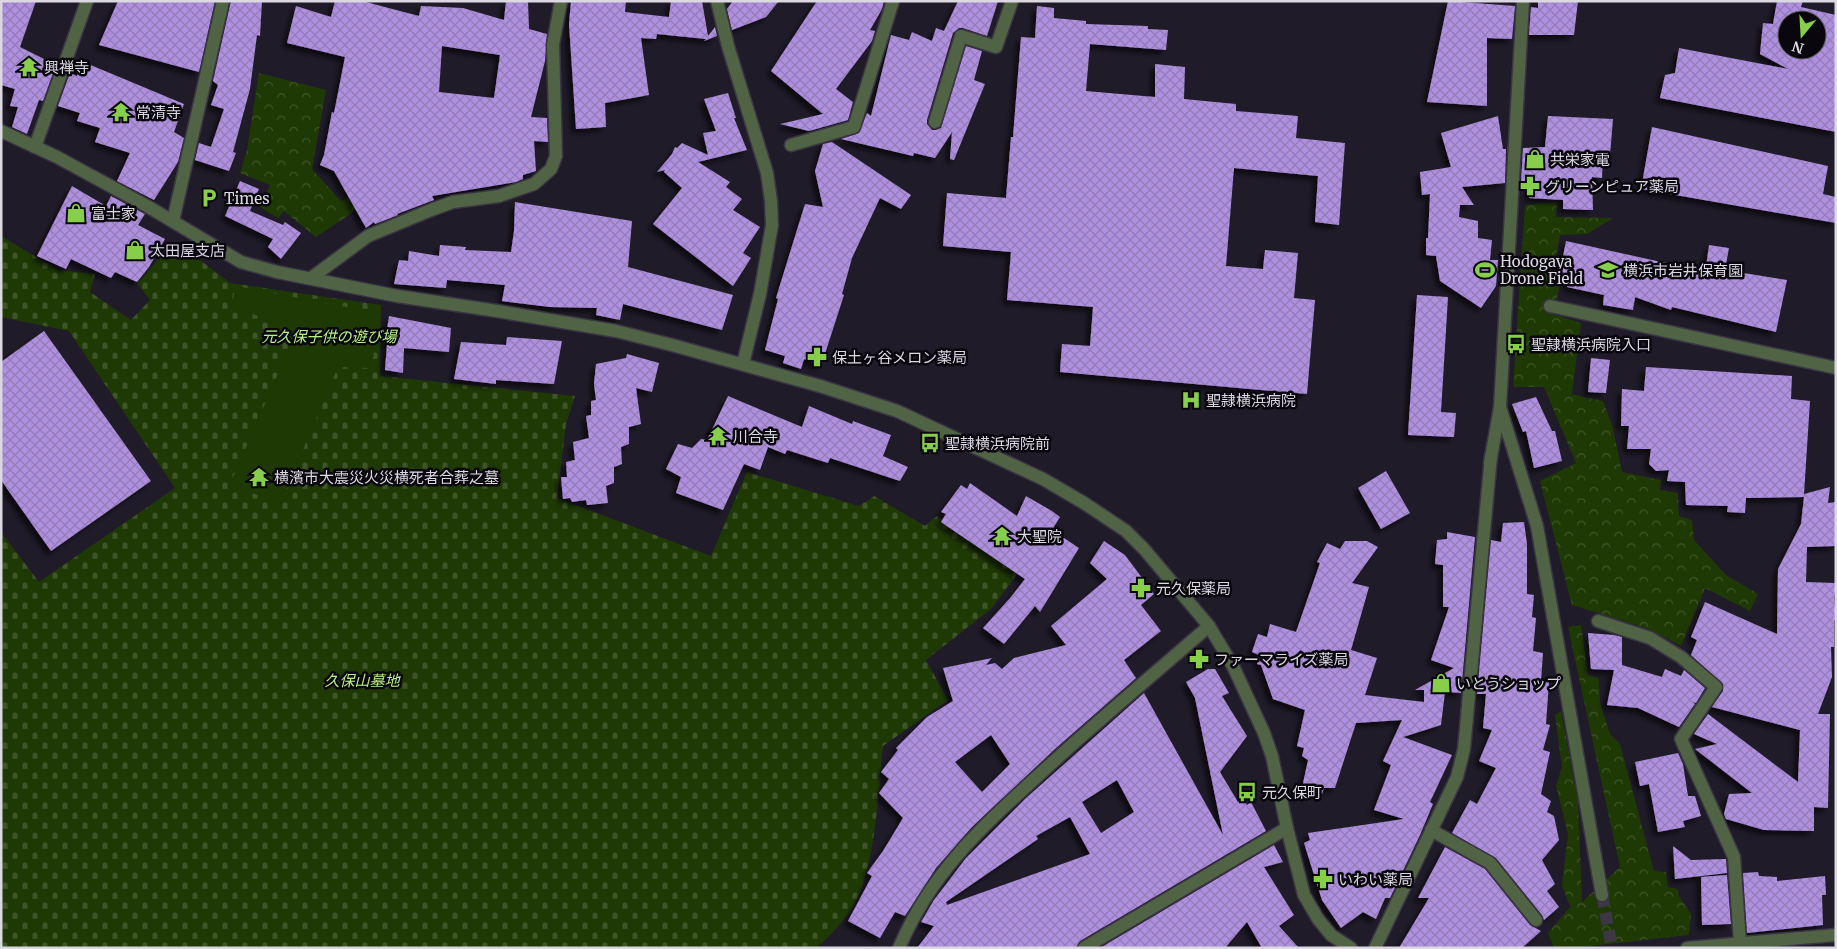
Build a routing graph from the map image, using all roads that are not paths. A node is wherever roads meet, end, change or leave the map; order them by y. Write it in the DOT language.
graph roads {
  1 [pos="87,1"];
  2 [pos="223,1"];
  3 [pos="561,1"];
  4 [pos="717,1"];
  5 [pos="893,1"];
  6 [pos="1012,1"];
  7 [pos="1522,1"];
  8 [pos="935,122"];
  9 [pos="1,130"];
  10 [pos="791,145"];
  11 [pos="35,147"];
  12 [pos="173,221"];
  13 [pos="311,278"];
  14 [pos="1550,306"];
  15 [pos="743,364"];
  16 [pos="1836,368"];
  17 [pos="1500,407"];
  18 [pos="1551,612"];
  19 [pos="1565,614"];
  20 [pos="1598,621"];
  21 [pos="1209,626"];
  22 [pos="1287,828"];
  23 [pos="1432,830"];
  24 [pos="1602,895"];
  25 [pos="1536,920"];
  26 [pos="1836,935"];
  27 [pos="1740,943"];
  28 [pos="899,948"];
  29 [pos="1084,948"];
  30 [pos="1351,948"];
  31 [pos="1375,948"];
  32 [pos="1687,948"];
  1 -- 11 [label="street"];
  2 -- 12 [label="street"];
  3 -- 13 [label="street"];
  4 -- 15 [label="street"];
  5 -- 10 [label="street"];
  6 -- 8 [label="street"];
  7 -- 17 [label="street"];
  9 -- 11 [label="street"];
  11 -- 12 [label="street"];
  12 -- 13 [label="street"];
  13 -- 15 [label="street"];
  14 -- 16 [label="street"];
  15 -- 21 [label="street"];
  17 -- 18 [label="street"];
  17 -- 23 [label="street"];
  18 -- 19 [label="street"];
  18 -- 24 [label="street"];
  20 -- 27 [label="street"];
  21 -- 22 [label="street"];
  21 -- 28 [label="street"];
  22 -- 29 [label="street"];
  22 -- 30 [label="street"];
  23 -- 25 [label="street"];
  23 -- 31 [label="street"];
  26 -- 27 [label="street"];
  27 -- 32 [label="street"];
}
